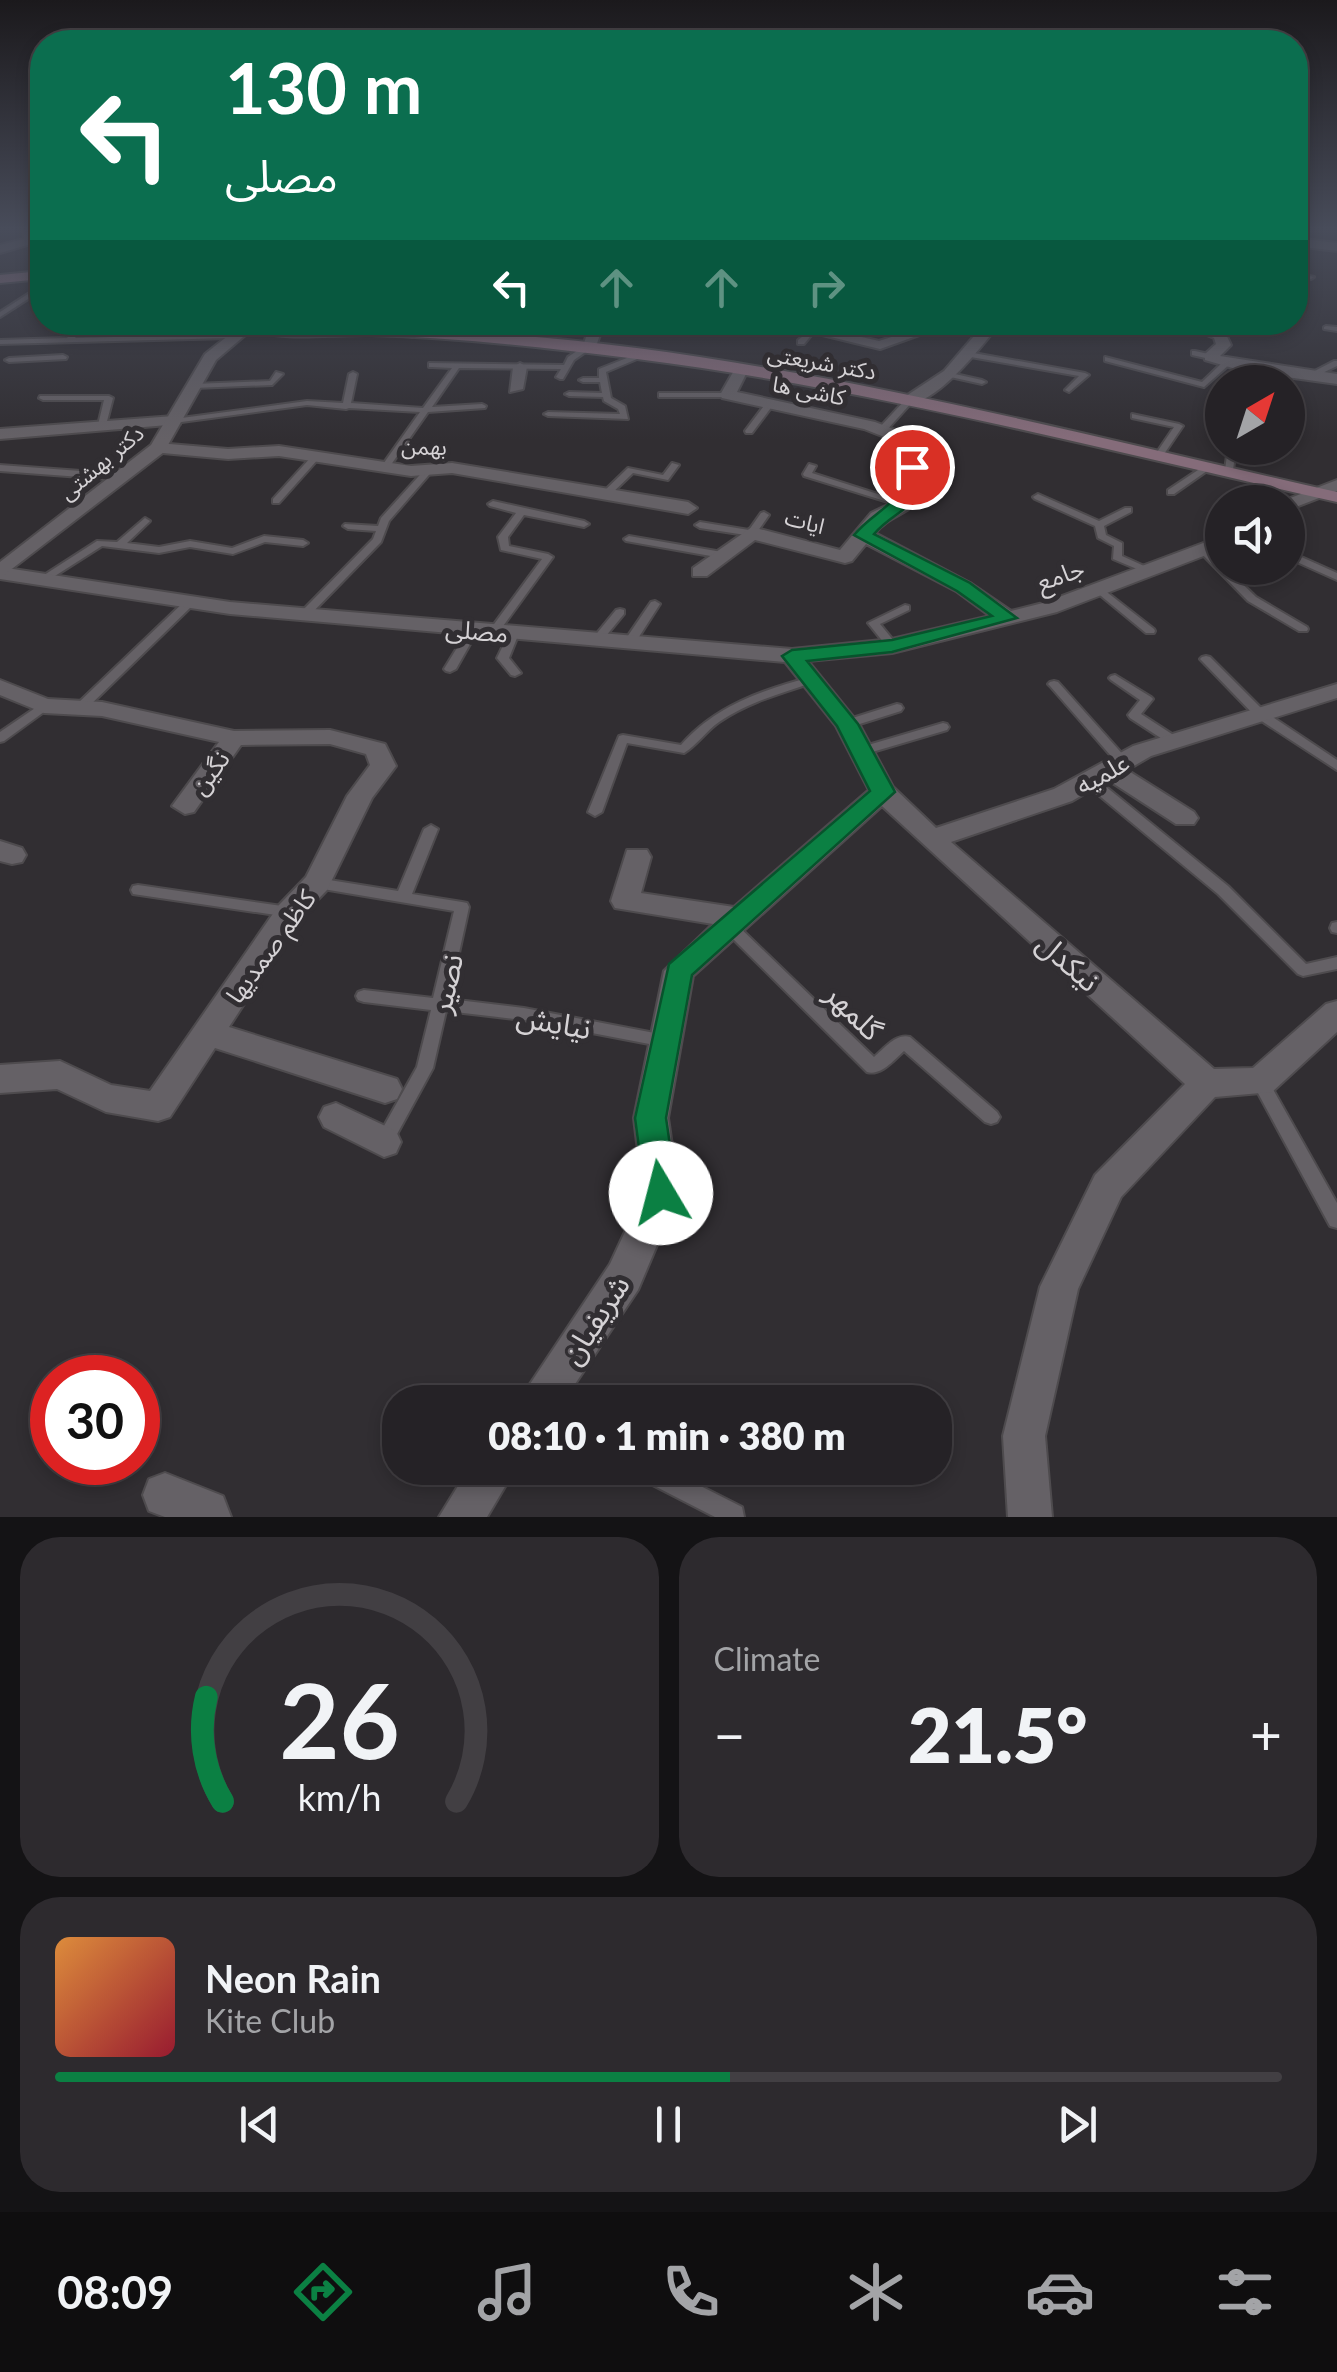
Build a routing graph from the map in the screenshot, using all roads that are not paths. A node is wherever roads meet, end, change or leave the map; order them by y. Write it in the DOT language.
graph roads {
  1 [pos="25,299"];
  2 [pos="0,315"];
  3 [pos="1326,328"];
  4 [pos="1337,329"];
  5 [pos="77,335"];
  6 [pos="519,335"];
  7 [pos="593,335"];
  8 [pos="804,335"];
  9 [pos="929,335"];
  10 [pos="983,335"];
  11 [pos="1218,335"];
  12 [pos="231,336"];
  13 [pos="73,340"];
  14 [pos="0,342"];
  15 [pos="590,346"];
  16 [pos="644,354"];
  17 [pos="968,354"];
  18 [pos="1108,359"];
  19 [pos="9,360"];
  20 [pos="1226,364"];
  21 [pos="1337,364"];
  22 [pos="432,365"];
  23 [pos="1230,365"];
  24 [pos="456,367"];
  25 [pos="565,367"];
  26 [pos="520,368"];
  27 [pos="741,370"];
  28 [pos="1155,372"];
  29 [pos="279,374"];
  30 [pos="353,374"];
  31 [pos="948,374"];
  32 [pos="1305,376"];
  33 [pos="1309,376"];
  34 [pos="560,377"];
  35 [pos="1337,379"];
  36 [pos="583,380"];
  37 [pos="602,380"];
  38 [pos="982,382"];
  39 [pos="1143,382"];
  40 [pos="697,385"];
  41 [pos="194,386"];
  42 [pos="515,389"];
  43 [pos="1069,390"];
  44 [pos="569,394"];
  45 [pos="728,394"];
  46 [pos="607,395"];
  47 [pos="662,395"];
  48 [pos="682,396"];
  49 [pos="43,398"];
  50 [pos="908,400"];
  51 [pos="769,404"];
  52 [pos="482,406"];
  53 [pos="346,407"];
  54 [pos="424,410"];
  55 [pos="548,414"];
  56 [pos="1135,416"];
  57 [pos="174,421"];
  58 [pos="102,425"];
  59 [pos="882,430"];
  60 [pos="749,431"];
  61 [pos="0,434"];
  62 [pos="158,448"];
  63 [pos="1158,455"];
  64 [pos="316,458"];
  65 [pos="674,465"];
  66 [pos="1229,465"];
  67 [pos="812,466"];
  68 [pos="1210,466"];
  69 [pos="0,468"];
  70 [pos="385,468"];
  71 [pos="430,469"];
  72 [pos="1228,470"];
  73 [pos="120,478"];
  74 [pos="1337,485"];
  75 [pos="1312,491"];
  76 [pos="1171,492"];
  77 [pos="606,494"];
  78 [pos="1305,495"];
  79 [pos="1038,497"];
  80 [pos="1337,497"];
  81 [pos="276,501"];
  82 [pos="1078,502"];
  83 [pos="492,504"];
  84 [pos="904,504"];
  85 [pos="688,508"];
  86 [pos="1063,508"];
  87 [pos="1128,510"];
  88 [pos="522,512"];
  89 [pos="144,520"];
  90 [pos="584,524"];
  91 [pos="758,524"];
  92 [pos="1099,525"];
  93 [pos="348,526"];
  94 [pos="700,526"];
  95 [pos="382,529"];
  96 [pos="863,535"];
  97 [pos="629,539"];
  98 [pos="303,543"];
  99 [pos="119,545"];
  100 [pos="1205,549"];
  101 [pos="722,556"];
  102 [pos="1305,562"];
  103 [pos="2,568"];
  104 [pos="1148,570"];
  105 [pos="700,572"];
  106 [pos="1337,577"];
  107 [pos="43,579"];
  108 [pos="1242,585"];
  109 [pos="1099,589"];
  110 [pos="190,602"];
  111 [pos="655,604"];
  112 [pos="905,608"];
  113 [pos="620,612"];
  114 [pos="304,615"];
  115 [pos="1008,618"];
  116 [pos="1303,629"];
  117 [pos="494,631"];
  118 [pos="1150,631"];
  119 [pos="597,640"];
  120 [pos="629,643"];
  121 [pos="892,646"];
  122 [pos="792,656"];
  123 [pos="1206,659"];
  124 [pos="450,669"];
  125 [pos="514,674"];
  126 [pos="1115,678"];
  127 [pos="812,680"];
  128 [pos="1054,684"];
  129 [pos="0,687"];
  130 [pos="1337,691"];
  131 [pos="44,706"];
  132 [pos="80,708"];
  133 [pos="897,708"];
  134 [pos="1261,714"];
  135 [pos="847,724"];
  136 [pos="943,727"];
  137 [pos="0,738"];
  138 [pos="234,738"];
  139 [pos="1174,742"];
  140 [pos="862,752"];
  141 [pos="1337,766"];
  142 [pos="1106,770"];
  143 [pos="883,792"];
  144 [pos="185,806"];
  145 [pos="594,812"];
  146 [pos="1184,818"];
  147 [pos="431,829"];
  148 [pos="930,839"];
  149 [pos="637,857"];
  150 [pos="317,884"];
  151 [pos="138,890"];
  152 [pos="402,897"];
  153 [pos="289,912"];
  154 [pos="735,922"];
  155 [pos="1337,963"];
  156 [pos="364,996"];
  157 [pos="440,1004"];
  158 [pos="1337,1014"];
  159 [pos="208,1033"];
  160 [pos="668,1042"];
  161 [pos="0,1079"];
  162 [pos="1260,1082"];
  163 [pos="1207,1083"];
  164 [pos="384,1090"];
  165 [pos="336,1117"];
  166 [pos="992,1117"];
  167 [pos="384,1142"];
  168 [pos="1337,1220"];
  169 [pos="551,1385"];
  170 [pos="482,1485"];
  171 [pos="677,1485"];
  172 [pos="165,1496"];
  173 [pos="734,1515"];
  174 [pos="208,1517"];
  175 [pos="460,1517"];
  176 [pos="1030,1517"];
  1 -- 2 [label="lane"];
  3 -- 4 [label="lane"];
  5 -- 13 [label="lane"];
  6 -- 15 [label="main road, دکتر شریعتی"];
  7 -- 15 [label="street"];
  8 -- 9 [label="street"];
  10 -- 17 [label="street"];
  11 -- 20 [label="street"];
  12 -- 13 [label="lane"];
  12 -- 41 [label="street, دکتر بهشتی"];
  13 -- 14 [label="lane"];
  13 -- 19 [label="lane"];
  15 -- 16 [label="main road, دکتر شریعتی"];
  15 -- 25 [label="lane"];
  16 -- 27 [label="main road, دکتر شریعتی"];
  16 -- 37 [label="lane"];
  17 -- 31 [label="street"];
  17 -- 43 [label="lane"];
  18 -- 28 [label="lane"];
  20 -- 23 [label="street"];
  20 -- 28 [label="lane"];
  21 -- 33 [label="lane"];
  22 -- 24 [label="lane"];
  24 -- 26 [label="lane"];
  24 -- 54 [label="lane"];
  25 -- 26 [label="lane"];
  25 -- 34 [label="lane"];
  26 -- 42 [label="street"];
  27 -- 45 [label="street"];
  27 -- 50 [label="main road, دکتر شریعتی"];
  28 -- 39 [label="lane"];
  29 -- 41 [label="lane"];
  30 -- 53 [label="lane"];
  31 -- 38 [label="lane"];
  31 -- 50 [label="street"];
  32 -- 33 [label="street"];
  33 -- 35 [label="street"];
  36 -- 37 [label="lane"];
  37 -- 46 [label="lane"];
  40 -- 48 [label="lane"];
  41 -- 57 [label="street, دکتر بهشتی"];
  44 -- 46 [label="lane"];
  45 -- 48 [label="lane"];
  45 -- 51 [label="street, کاشی ها"];
  46 -- 55 [label="lane"];
  47 -- 48 [label="lane"];
  49 -- 58 [label="lane"];
  50 -- 59 [label="lane"];
  50 -- 63 [label="main road, دکتر شریعتی"];
  51 -- 59 [label="street, کاشی ها"];
  51 -- 60 [label="lane"];
  52 -- 54 [label="lane"];
  53 -- 54 [label="lane"];
  53 -- 57 [label="lane"];
  54 -- 70 [label="lane"];
  56 -- 63 [label="lane"];
  57 -- 58 [label="street"];
  57 -- 62 [label="street, دکتر بهشتی"];
  58 -- 61 [label="street"];
  59 -- 84 [label="street, کاشی ها"];
  62 -- 64 [label="street, بهمن"];
  62 -- 73 [label="street, دکتر بهشتی"];
  63 -- 68 [label="main road, دکتر شریعتی"];
  64 -- 70 [label="street, بهمن"];
  64 -- 81 [label="lane"];
  65 -- 77 [label="lane"];
  66 -- 72 [label="lane"];
  67 -- 84 [label="lane"];
  68 -- 72 [label="main road, دکتر شریعتی"];
  68 -- 76 [label="lane"];
  69 -- 73 [label="lane"];
  70 -- 71 [label="street, بهمن"];
  71 -- 77 [label="street, بهمن"];
  71 -- 95 [label="lane"];
  72 -- 75 [label="main road, دکتر شریعتی"];
  73 -- 103 [label="street, دکتر بهشتی"];
  74 -- 75 [label="street"];
  75 -- 78 [label="street"];
  75 -- 80 [label="main road, دکتر شریعتی"];
  77 -- 85 [label="street, بهمن"];
  79 -- 86 [label="lane"];
  82 -- 86 [label="lane"];
  83 -- 88 [label="lane"];
  84 -- 96 [label="street"];
  86 -- 92 [label="lane"];
  87 -- 92 [label="lane"];
  88 -- 90 [label="lane"];
  88 -- 117 [label="lane"];
  89 -- 99 [label="lane"];
  91 -- 94 [label="lane, ایات"];
  91 -- 96 [label="street, ایات"];
  91 -- 101 [label="street, ایات"];
  92 -- 104 [label="lane"];
  93 -- 95 [label="lane"];
  95 -- 114 [label="lane"];
  96 -- 115 [label="street"];
  97 -- 101 [label="lane"];
  98 -- 99 [label="lane"];
  99 -- 107 [label="lane"];
  100 -- 104 [label="street, جامع"];
  101 -- 105 [label="street, ایات"];
  102 -- 106 [label="lane"];
  103 -- 107 [label="street, مصلی"];
  104 -- 109 [label="street, جامع"];
  107 -- 110 [label="street, مصلی"];
  108 -- 116 [label="lane"];
  109 -- 115 [label="street, جامع"];
  109 -- 118 [label="lane"];
  110 -- 114 [label="street, مصلی"];
  110 -- 132 [label="lane"];
  111 -- 120 [label="lane"];
  112 -- 121 [label="lane"];
  113 -- 119 [label="lane"];
  114 -- 117 [label="street, مصلی"];
  115 -- 121 [label="street, جامع"];
  117 -- 119 [label="street, مصلی"];
  117 -- 124 [label="lane"];
  117 -- 125 [label="lane"];
  119 -- 120 [label="street, مصلی"];
  120 -- 122 [label="street, مصلی"];
  121 -- 122 [label="street, جامع"];
  122 -- 127 [label="street"];
  123 -- 134 [label="lane"];
  126 -- 139 [label="lane"];
  127 -- 135 [label="street"];
  127 -- 145 [label="lane"];
  128 -- 142 [label="lane"];
  129 -- 131 [label="street, کاظم صمدیها"];
  130 -- 134 [label="street, علمیه"];
  131 -- 132 [label="street, کاظم صمدیها"];
  131 -- 137 [label="lane"];
  132 -- 138 [label="street, کاظم صمدیها"];
  133 -- 135 [label="lane"];
  134 -- 139 [label="street, علمیه"];
  134 -- 141 [label="lane"];
  135 -- 140 [label="street"];
  136 -- 140 [label="lane"];
  138 -- 144 [label="street, نگین"];
  138 -- 150 [label="street, کاظم صمدیها"];
  139 -- 142 [label="street, علمیه"];
  140 -- 143 [label="street"];
  142 -- 146 [label="street"];
  142 -- 148 [label="street, علمیه"];
  142 -- 155 [label="lane"];
  143 -- 148 [label="street"];
  143 -- 154 [label="street, شریفیان"];
  147 -- 152 [label="lane"];
  148 -- 163 [label="street, نیکدل"];
  149 -- 154 [label="street"];
  150 -- 152 [label="lane, نصیر"];
  150 -- 153 [label="street, کاظم صمدیها"];
  151 -- 153 [label="lane"];
  152 -- 157 [label="lane, نصیر"];
  153 -- 159 [label="street, کاظم صمدیها"];
  154 -- 160 [label="street, شریفیان"];
  154 -- 166 [label="lane, گلمهر"];
  156 -- 157 [label="lane, نیایش"];
  157 -- 160 [label="lane, نیایش"];
  157 -- 167 [label="lane, نصیر"];
  158 -- 162 [label="street"];
  159 -- 161 [label="street, کاظم صمدیها"];
  159 -- 164 [label="street"];
  160 -- 169 [label="street, شریفیان"];
  162 -- 163 [label="street"];
  162 -- 168 [label="lane"];
  163 -- 176 [label="street"];
  165 -- 167 [label="street, نصیر"];
  170 -- 175 [label="street"];
  171 -- 173 [label="lane"];
  172 -- 174 [label="street"];
}
